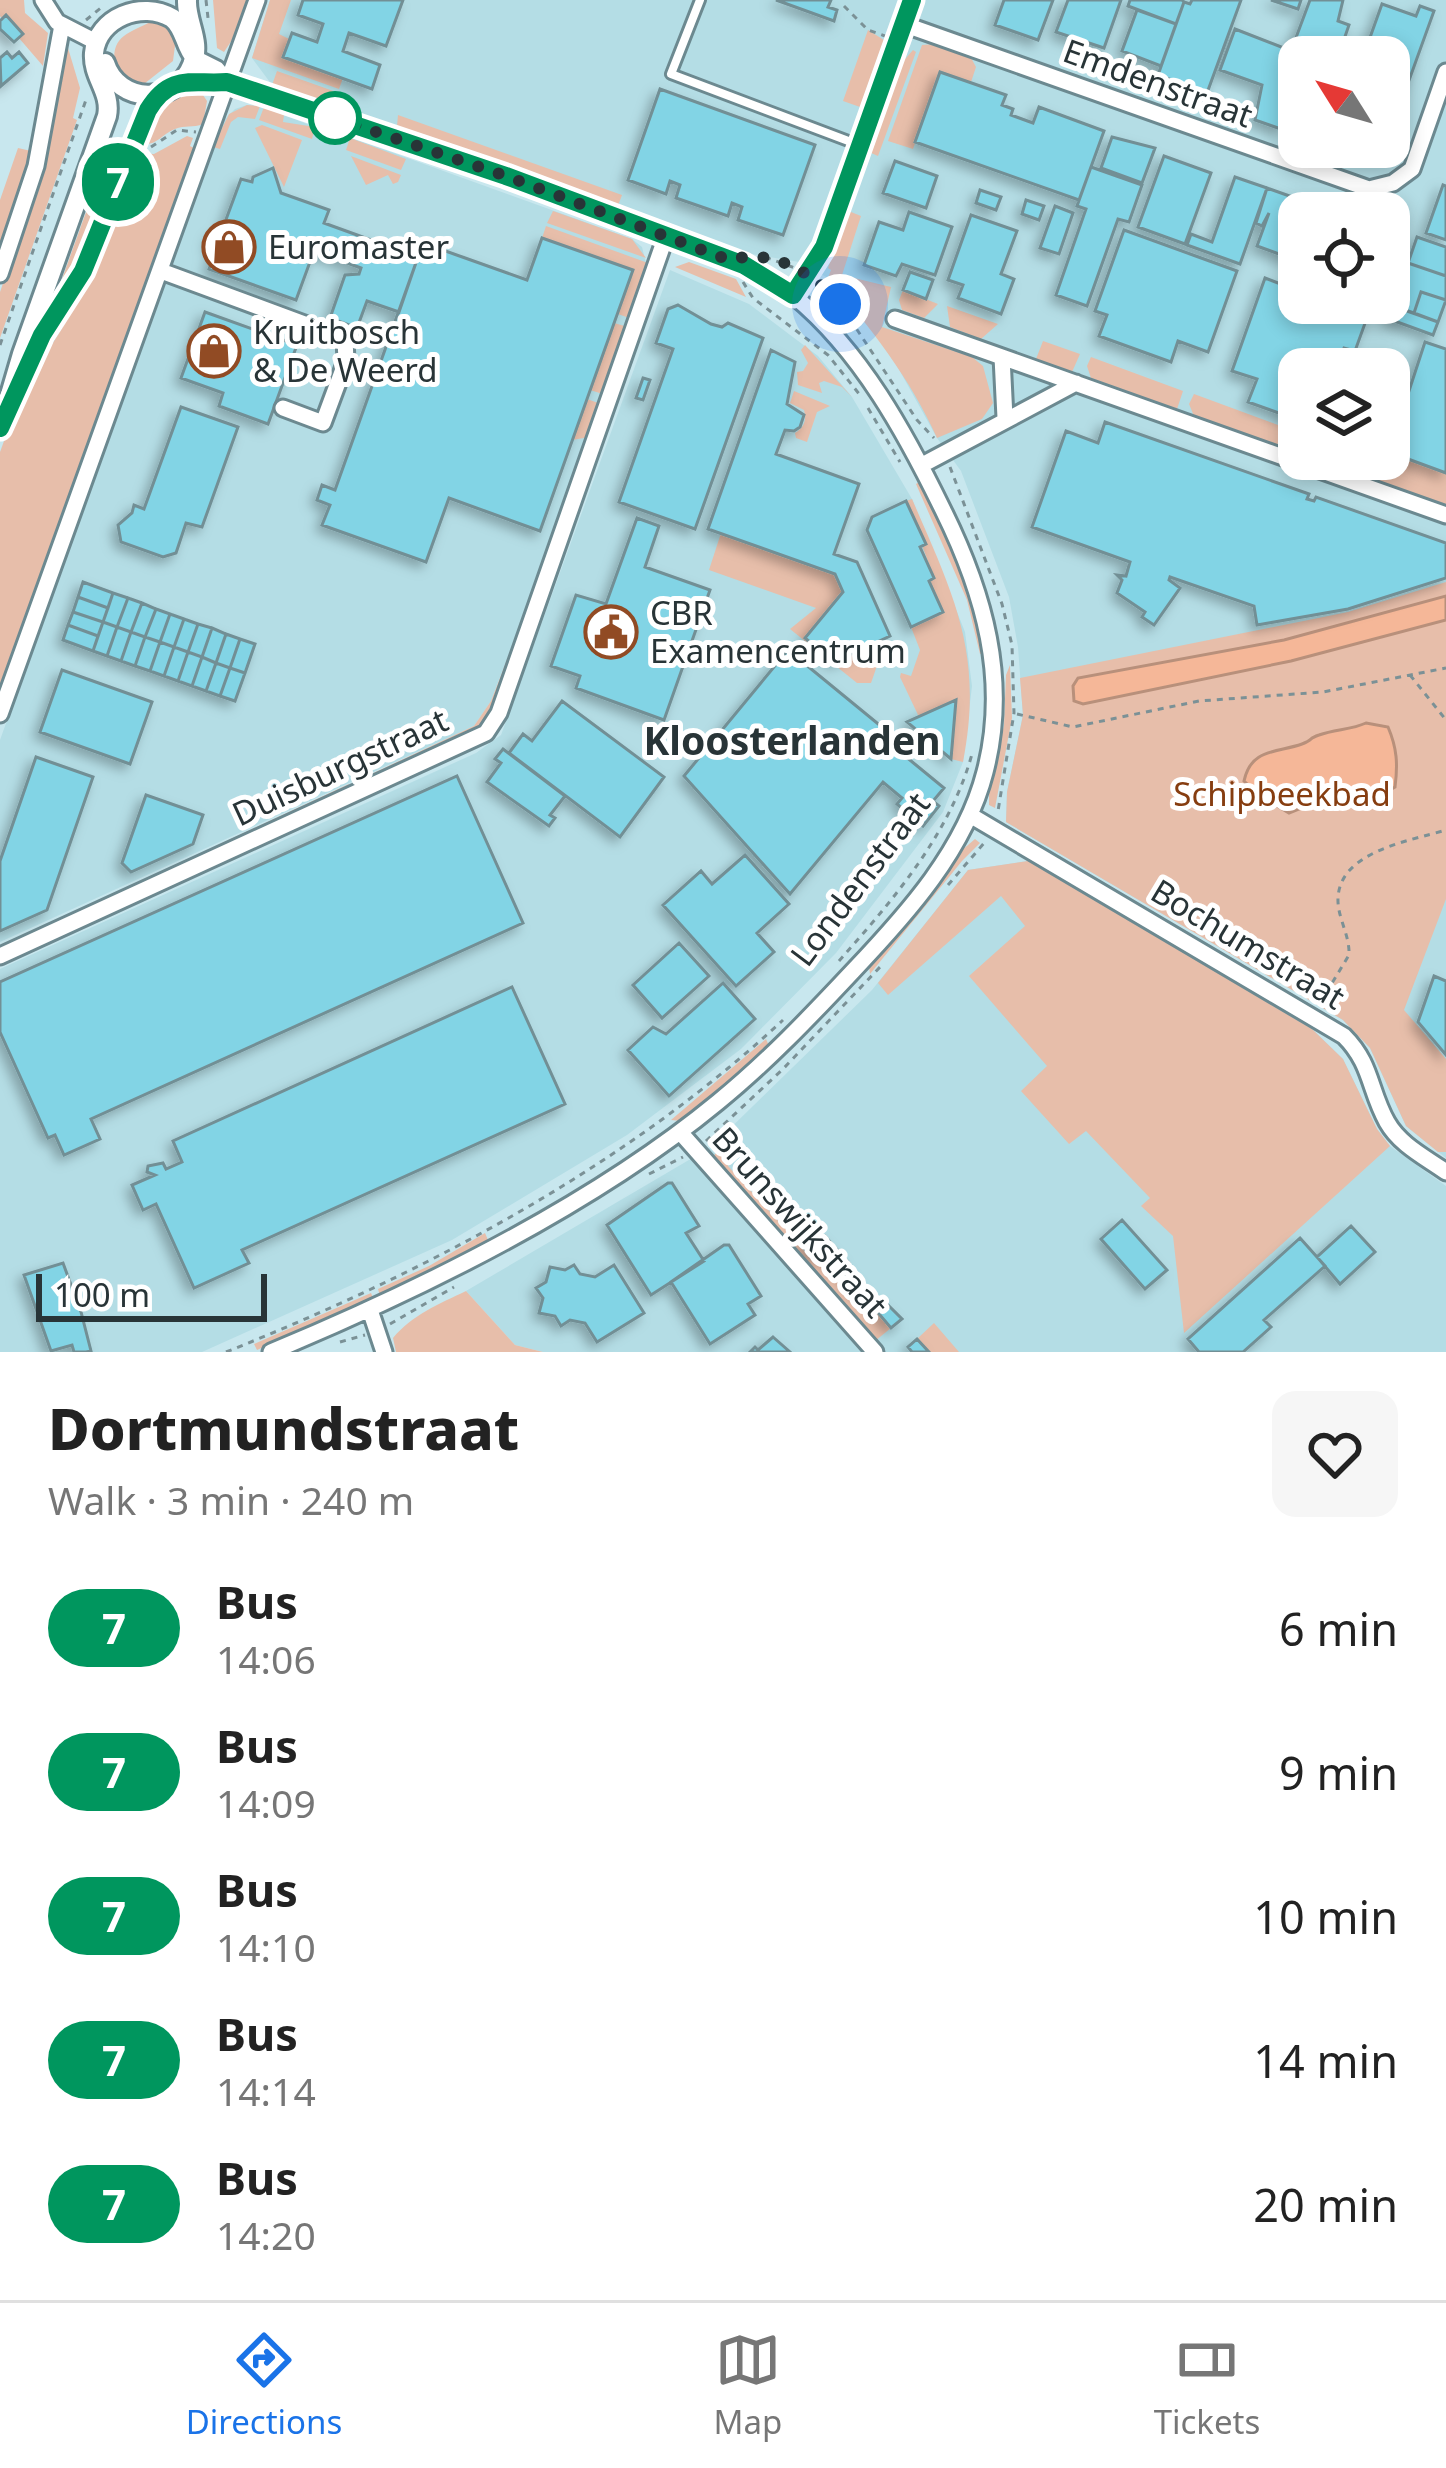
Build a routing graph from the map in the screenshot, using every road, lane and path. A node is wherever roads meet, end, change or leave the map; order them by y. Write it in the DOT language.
graph roads {
  1 [pos="43,0"];
  2 [pos="183,0"];
  3 [pos="257,0"];
  4 [pos="700,0"];
  5 [pos="912,0"];
  6 [pos="146,5"];
  7 [pos="844,6"];
  8 [pos="903,24"];
  9 [pos="62,25"];
  10 [pos="868,30"];
  11 [pos="187,37"];
  12 [pos="100,51"];
  13 [pos="1446,72"];
  14 [pos="181,82"];
  15 [pos="227,82"];
  16 [pos="110,85"];
  17 [pos="153,94"];
  18 [pos="86,103"];
  19 [pos="860,145"];
  20 [pos="666,236"];
  21 [pos="729,260"];
  22 [pos="160,271"];
  23 [pos="0,274"];
  24 [pos="807,274"];
  25 [pos="793,295"];
  26 [pos="895,319"];
  27 [pos="0,345"];
  28 [pos="1002,357"];
  29 [pos="1076,383"];
  30 [pos="11,399"];
  31 [pos="283,408"];
  32 [pos="1004,418"];
  33 [pos="0,428"];
  34 [pos="943,452"];
  35 [pos="915,469"];
  36 [pos="1446,515"];
  37 [pos="1446,668"];
  38 [pos="1409,674"];
  39 [pos="1014,713"];
  40 [pos="0,715"];
  41 [pos="1446,720"];
  42 [pos="975,741"];
  43 [pos="970,815"];
  44 [pos="992,827"];
  45 [pos="1446,830"];
  46 [pos="937,899"];
  47 [pos="0,956"];
  48 [pos="836,965"];
  49 [pos="880,967"];
  50 [pos="793,1010"];
  51 [pos="1312,1015"];
  52 [pos="680,1132"];
  53 [pos="694,1149"];
  54 [pos="1446,1172"];
  55 [pos="640,1179"];
  56 [pos="470,1279"];
  57 [pos="370,1310"];
  58 [pos="377,1330"];
  59 [pos="338,1341"];
  60 [pos="226,1352"];
  61 [pos="272,1352"];
  62 [pos="384,1352"];
  63 [pos="875,1352"];
  1 -- 9 [label="street"];
  2 -- 11 [label="street"];
  3 -- 15 [label="street"];
  4 -- 19 [label="lane"];
  5 -- 8 [label="street"];
  6 -- 11 [label="street"];
  6 -- 12 [label="street"];
  7 -- 10 [label="path"];
  8 -- 13 [label="street, Emdenstraat"];
  8 -- 19 [label="street"];
  9 -- 12 [label="street"];
  9 -- 23 [label="street"];
  11 -- 14 [label="street"];
  11 -- 15 [label="street"];
  11 -- 17 [label="street"];
  12 -- 16 [label="street"];
  14 -- 15 [label="street"];
  14 -- 17 [label="street"];
  15 -- 20 [label="street, Londenstraat"];
  15 -- 22 [label="street"];
  16 -- 17 [label="street"];
  16 -- 30 [label="street"];
  17 -- 30 [label="street"];
  18 -- 27 [label="path"];
  19 -- 24 [label="street"];
  20 -- 21 [label="street, Londenstraat"];
  20 -- 47 [label="street, Duisburgstraat"];
  21 -- 24 [label="path"];
  21 -- 25 [label="street, Londenstraat"];
  21 -- 35 [label="path"];
  22 -- 31 [label="street"];
  22 -- 40 [label="street"];
  24 -- 25 [label="street"];
  24 -- 34 [label="path"];
  25 -- 35 [label="street, Londenstraat"];
  26 -- 28 [label="street"];
  28 -- 29 [label="street"];
  28 -- 32 [label="street"];
  29 -- 32 [label="street"];
  29 -- 36 [label="street"];
  30 -- 33 [label="street"];
  32 -- 34 [label="street"];
  34 -- 35 [label="street"];
  34 -- 39 [label="path"];
  35 -- 43 [label="street, Londenstraat"];
  37 -- 38 [label="path"];
  38 -- 39 [label="path"];
  38 -- 41 [label="path"];
  39 -- 44 [label="path"];
  42 -- 48 [label="path, Londenstraat"];
  43 -- 44 [label="street, Bochumstraat"];
  43 -- 52 [label="street, Londenstraat"];
  44 -- 46 [label="path"];
  44 -- 51 [label="street, Bochumstraat"];
  45 -- 51 [label="path"];
  49 -- 53 [label="path, Londenstraat"];
  50 -- 60 [label="path, Londenstraat"];
  51 -- 54 [label="street, Bochumstraat"];
  52 -- 53 [label="street, Brunswijkstraat"];
  52 -- 57 [label="street, Londenstraat"];
  53 -- 55 [label="path, Londenstraat"];
  53 -- 63 [label="street, Brunswijkstraat"];
  56 -- 58 [label="path"];
  57 -- 58 [label="street"];
  57 -- 61 [label="street, Londenstraat"];
  58 -- 59 [label="path"];
  58 -- 62 [label="street"];
}
